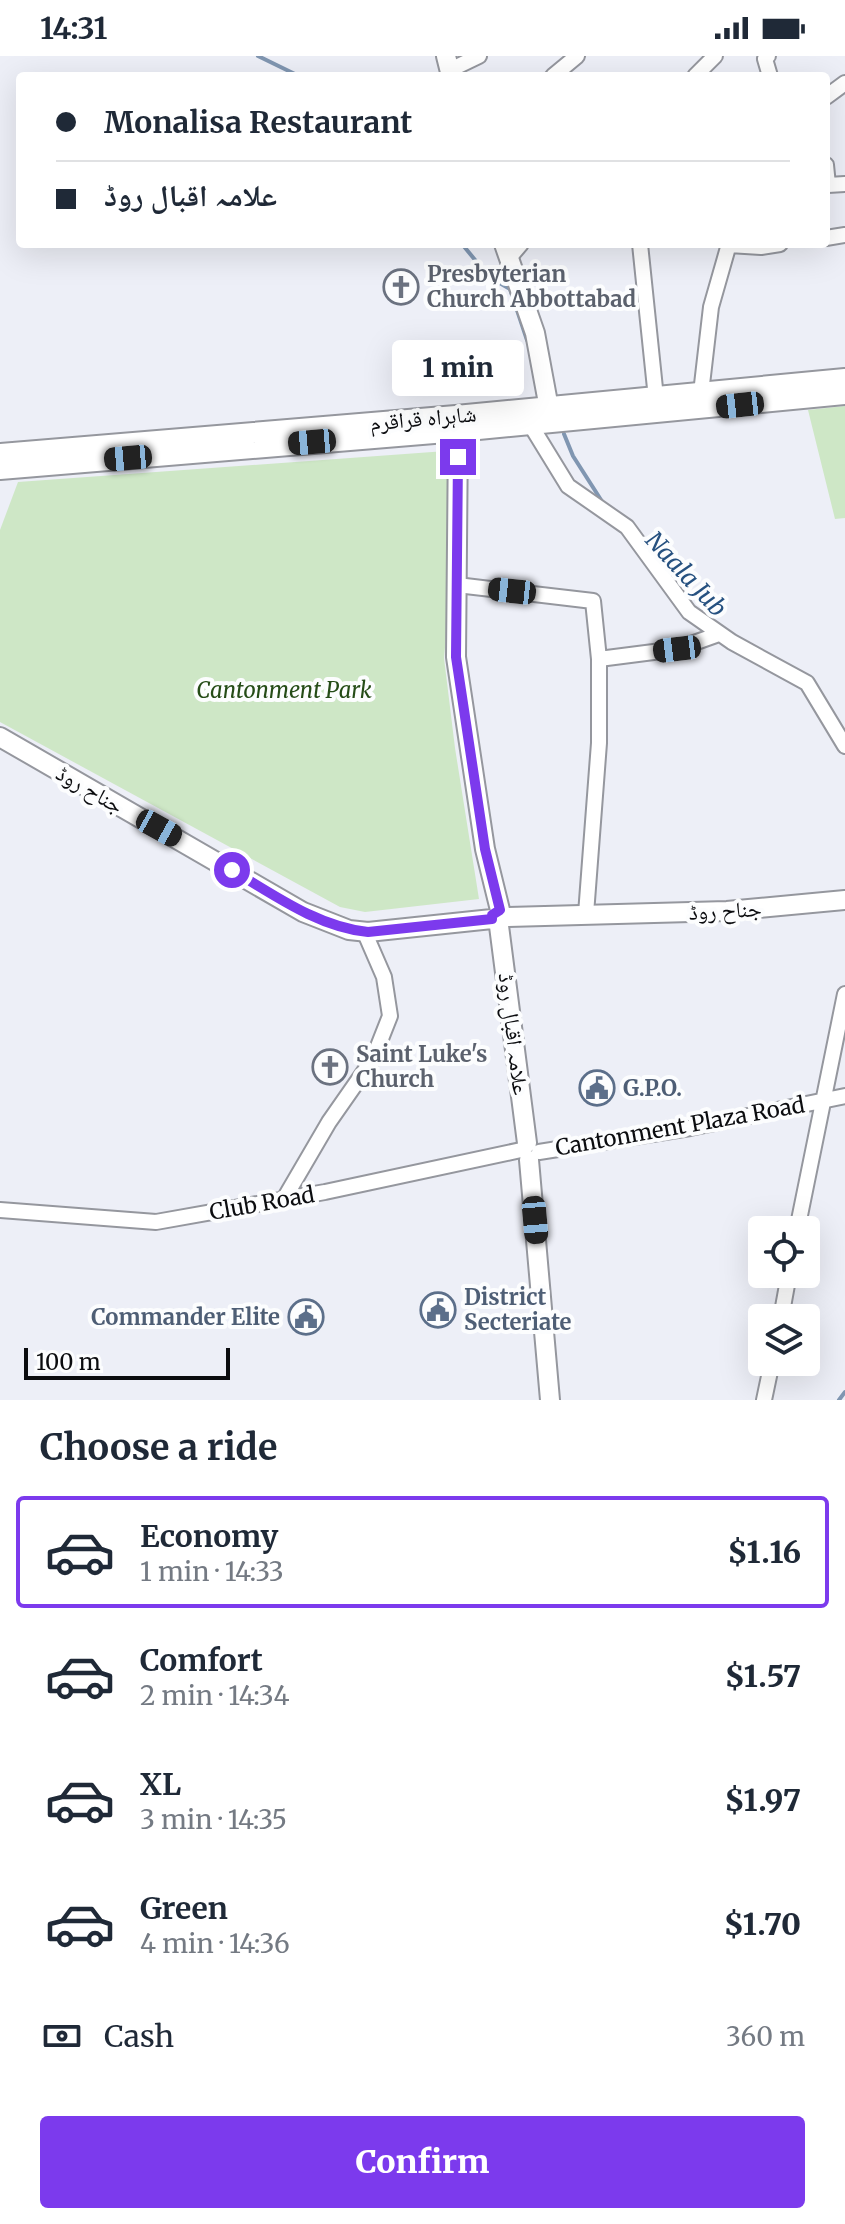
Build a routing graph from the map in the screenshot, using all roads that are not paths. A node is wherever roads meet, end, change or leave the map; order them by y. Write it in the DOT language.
graph roads {
  1 [pos="479,56"];
  2 [pos="577,56"];
  3 [pos="715,56"];
  4 [pos="449,67"];
  5 [pos="558,72"];
  6 [pos="699,72"];
  7 [pos="640,248"];
  8 [pos="728,248"];
  9 [pos="511,249"];
  10 [pos="845,379"];
  11 [pos="701,393"];
  12 [pos="845,394"];
  13 [pos="656,398"];
  14 [pos="551,415"];
  15 [pos="530,424"];
  16 [pos="458,431"];
  17 [pos="0,454"];
  18 [pos="0,469"];
  19 [pos="457,585"];
  20 [pos="719,634"];
  21 [pos="599,659"];
  22 [pos="0,737"];
  23 [pos="843,738"];
  24 [pos="841,905"];
  25 [pos="586,914"];
  26 [pos="500,918"];
  27 [pos="364,931"];
  28 [pos="845,994"];
  29 [pos="845,1096"];
  30 [pos="822,1100"];
  31 [pos="529,1151"];
  32 [pos="284,1199"];
  33 [pos="0,1210"];
  34 [pos="800,1216"];
  35 [pos="769,1376"];
  36 [pos="550,1400"];
  37 [pos="764,1400"];
  1 -- 4 [label="street"];
  2 -- 5 [label="street"];
  3 -- 6 [label="street"];
  7 -- 13 [label="street"];
  8 -- 11 [label="street"];
  9 -- 14 [label="main road"];
  10 -- 11 [label="highway, شاہراہ قراقرم"];
  11 -- 13 [label="highway, شاہراہ قراقرم"];
  12 -- 14 [label="highway, شاہراہ قراقرم"];
  13 -- 14 [label="highway, شاہراہ قراقرم"];
  14 -- 15 [label="highway, شاہراہ قراقرم"];
  14 -- 17 [label="highway, شاہراہ قراقرم"];
  15 -- 16 [label="highway, شاہراہ قراقرم"];
  15 -- 20 [label="street"];
  16 -- 18 [label="highway, شاہراہ قراقرم"];
  16 -- 19 [label="main road, علامہ اقبال روڈ"];
  19 -- 21 [label="street"];
  19 -- 26 [label="main road, علامہ اقبال روڈ"];
  20 -- 21 [label="street"];
  20 -- 23 [label="street"];
  21 -- 25 [label="street"];
  22 -- 27 [label="main road, جناح روڈ"];
  24 -- 25 [label="main road, جناح روڈ"];
  25 -- 26 [label="main road, جناح روڈ"];
  26 -- 27 [label="main road, جناح روڈ"];
  26 -- 31 [label="main road, علامہ اقبال روڈ"];
  27 -- 32 [label="street"];
  28 -- 30 [label="street"];
  29 -- 30 [label="street, Cantonment Plaza Road"];
  30 -- 31 [label="street, Cantonment Plaza Road"];
  30 -- 34 [label="street"];
  31 -- 32 [label="street, Club Road"];
  31 -- 36 [label="main road, علامہ اقبال روڈ"];
  32 -- 33 [label="street, Club Road"];
  35 -- 37 [label="street"];
}
